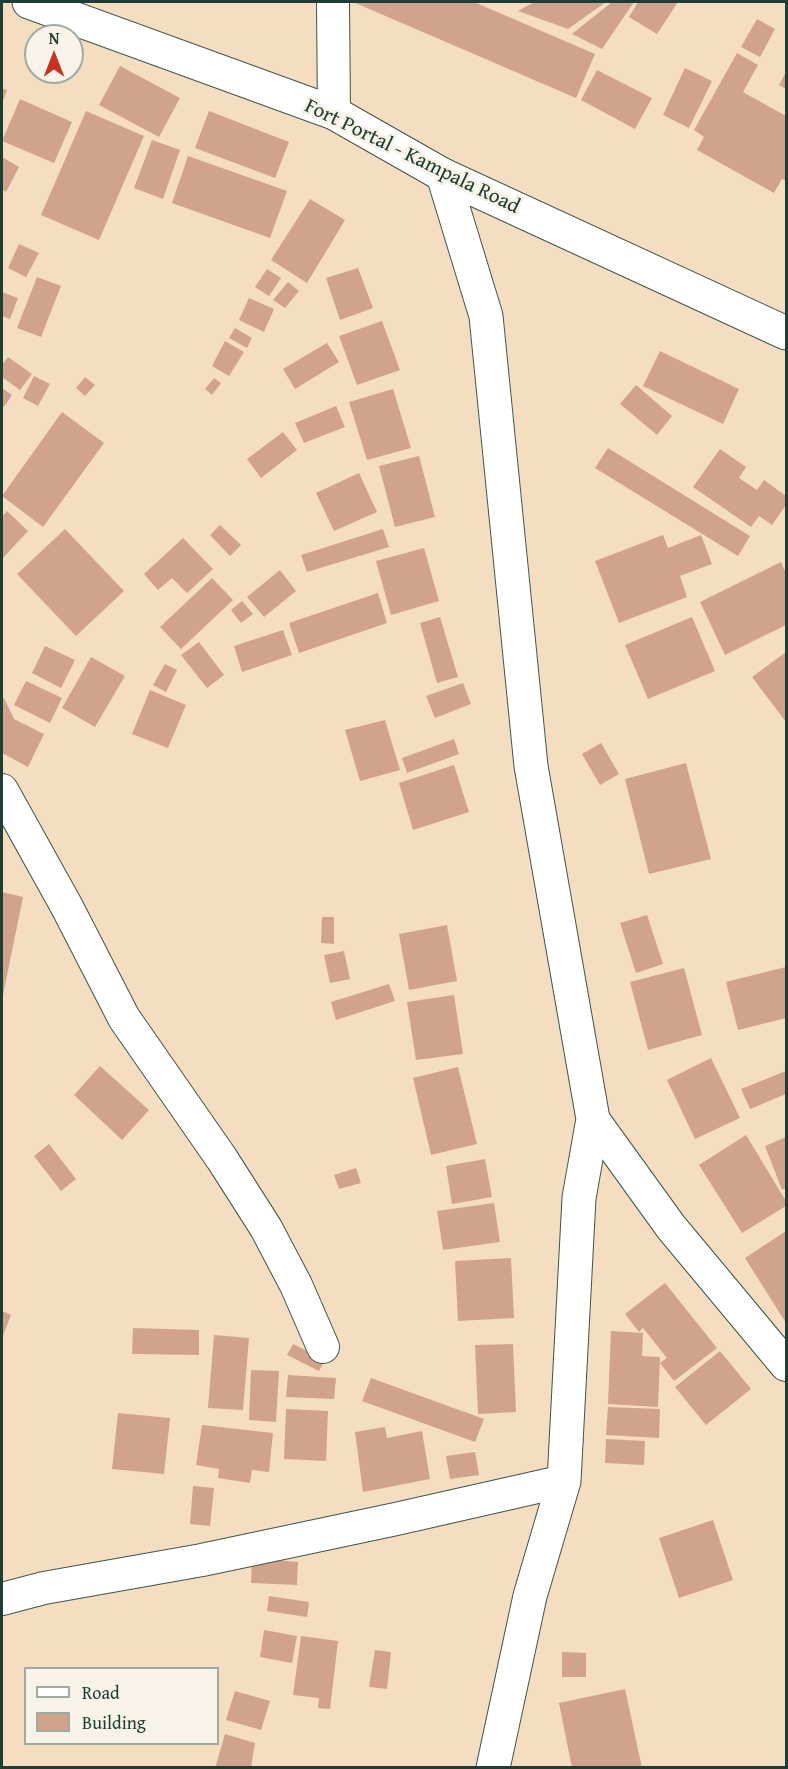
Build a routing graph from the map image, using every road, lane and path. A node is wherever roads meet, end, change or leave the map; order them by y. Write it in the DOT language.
graph roads {
  1 [pos="29,2"];
  2 [pos="333,2"];
  3 [pos="334,113"];
  4 [pos="443,175"];
  5 [pos="786,333"];
  6 [pos="2,790"];
  7 [pos="593,1119"];
  8 [pos="323,1347"];
  9 [pos="786,1365"];
  10 [pos="564,1481"];
  11 [pos="2,1599"];
  12 [pos="493,1767"];
  1 -- 3 [label="street, Fort Portal - Kampala Road"];
  2 -- 3 [label="street"];
  3 -- 4 [label="street, Fort Portal - Kampala Road"];
  4 -- 5 [label="street, Fort Portal - Kampala Road"];
  4 -- 7 [label="street"];
  6 -- 8 [label="street"];
  7 -- 9 [label="street"];
  7 -- 10 [label="street"];
  10 -- 11 [label="street"];
  10 -- 12 [label="street"];
}
